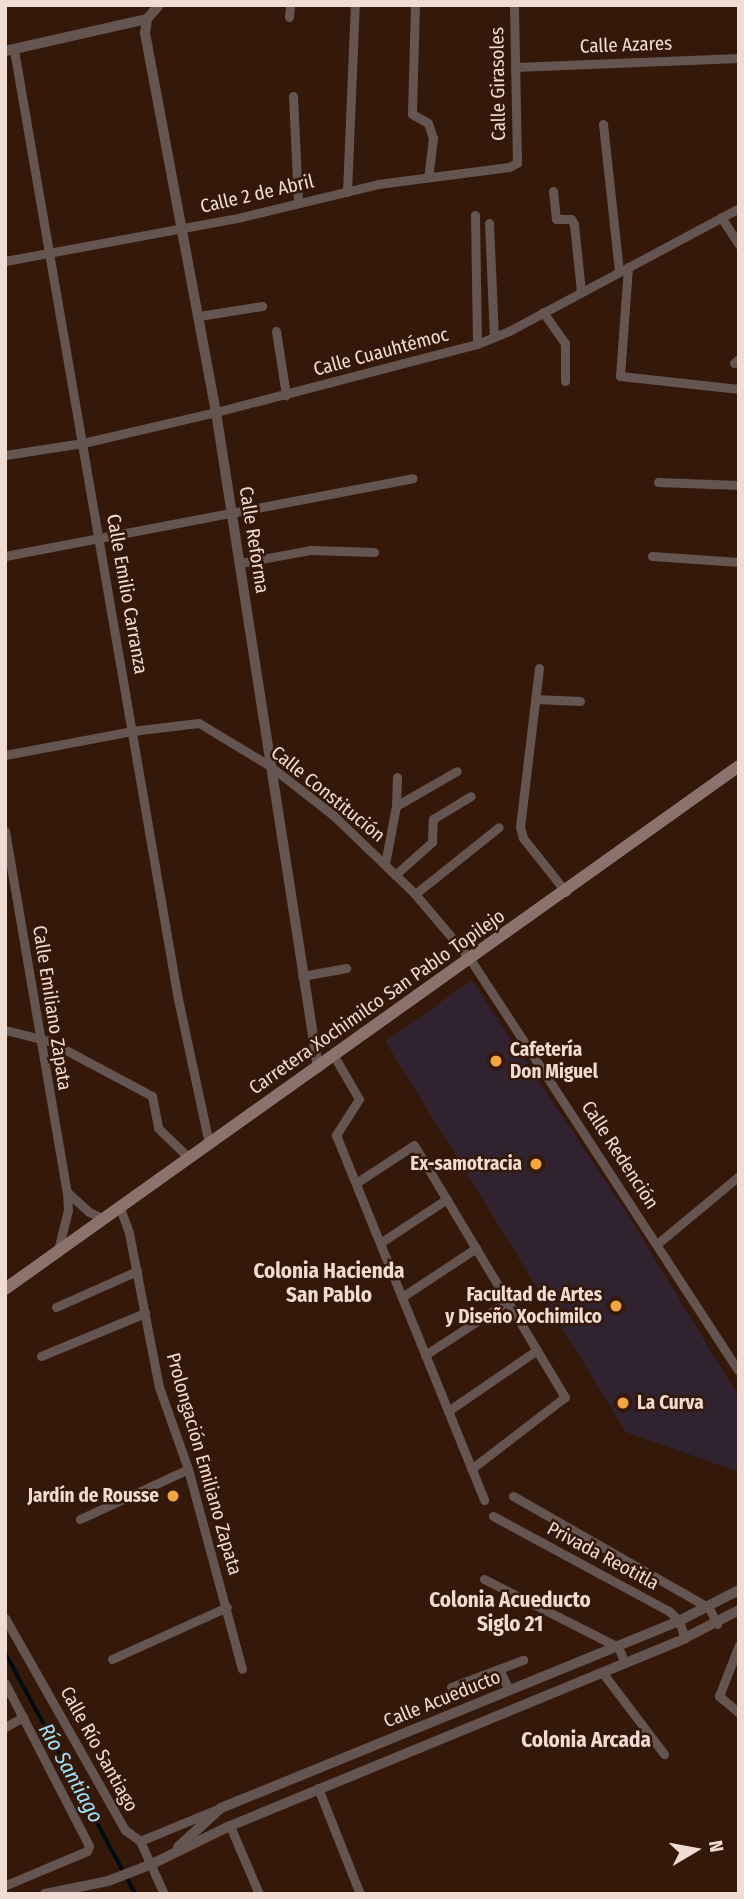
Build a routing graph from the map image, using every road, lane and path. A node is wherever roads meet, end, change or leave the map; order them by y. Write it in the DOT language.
graph roads {
  1 [pos="159,5"];
  2 [pos="290,5"];
  3 [pos="355,5"];
  4 [pos="415,5"];
  5 [pos="514,5"];
  6 [pos="289,16"];
  7 [pos="147,19"];
  8 [pos="10,51"];
  9 [pos="739,58"];
  10 [pos="515,67"];
  11 [pos="293,96"];
  12 [pos="603,124"];
  13 [pos="517,163"];
  14 [pos="428,177"];
  15 [pos="553,191"];
  16 [pos="347,192"];
  17 [pos="298,202"];
  18 [pos="739,208"];
  19 [pos="475,215"];
  20 [pos="721,217"];
  21 [pos="489,223"];
  22 [pos="184,229"];
  23 [pos="739,245"];
  24 [pos="49,252"];
  25 [pos="5,261"];
  26 [pos="624,269"];
  27 [pos="581,292"];
  28 [pos="262,306"];
  29 [pos="543,312"];
  30 [pos="199,316"];
  31 [pos="276,331"];
  32 [pos="494,337"];
  33 [pos="477,344"];
  34 [pos="565,381"];
  35 [pos="739,389"];
  36 [pos="286,395"];
  37 [pos="216,412"];
  38 [pos="83,443"];
  39 [pos="5,455"];
  40 [pos="413,478"];
  41 [pos="658,482"];
  42 [pos="739,485"];
  43 [pos="231,515"];
  44 [pos="99,540"];
  45 [pos="374,552"];
  46 [pos="5,556"];
  47 [pos="652,556"];
  48 [pos="739,562"];
  49 [pos="240,563"];
  50 [pos="539,668"];
  51 [pos="535,699"];
  52 [pos="580,701"];
  53 [pos="132,731"];
  54 [pos="5,755"];
  55 [pos="270,766"];
  56 [pos="739,766"];
  57 [pos="457,771"];
  58 [pos="397,777"];
  59 [pos="471,796"];
  60 [pos="396,806"];
  61 [pos="499,827"];
  62 [pos="5,831"];
  63 [pos="6,842"];
  64 [pos="385,864"];
  65 [pos="395,875"];
  66 [pos="10,885"];
  67 [pos="566,892"];
  68 [pos="415,894"];
  69 [pos="470,959"];
  70 [pos="346,968"];
  71 [pos="302,976"];
  72 [pos="5,1030"];
  73 [pos="40,1040"];
  74 [pos="334,1056"];
  75 [pos="318,1068"];
  76 [pos="209,1144"];
  77 [pos="188,1157"];
  78 [pos="739,1176"];
  79 [pos="356,1182"];
  80 [pos="67,1192"];
  81 [pos="447,1199"];
  82 [pos="120,1208"];
  83 [pos="105,1219"];
  84 [pos="380,1243"];
  85 [pos="657,1244"];
  86 [pos="476,1248"];
  87 [pos="58,1250"];
  88 [pos="137,1271"];
  89 [pos="5,1289"];
  90 [pos="402,1297"];
  91 [pos="508,1301"];
  92 [pos="56,1307"];
  93 [pos="145,1313"];
  94 [pos="537,1350"];
  95 [pos="425,1355"];
  96 [pos="41,1356"];
  97 [pos="739,1371"];
  98 [pos="448,1411"];
  99 [pos="188,1469"];
  100 [pos="471,1469"];
  101 [pos="513,1496"];
  102 [pos="484,1500"];
  103 [pos="493,1516"];
  104 [pos="80,1519"];
  105 [pos="484,1579"];
  106 [pos="739,1590"];
  107 [pos="227,1607"];
  108 [pos="709,1608"];
  109 [pos="739,1610"];
  110 [pos="5,1619"];
  111 [pos="679,1621"];
  112 [pos="717,1624"];
  113 [pos="685,1638"];
  114 [pos="739,1645"];
  115 [pos="618,1647"];
  116 [pos="112,1659"];
  117 [pos="523,1660"];
  118 [pos="625,1662"];
  119 [pos="242,1669"];
  120 [pos="499,1669"];
  121 [pos="602,1672"];
  122 [pos="5,1684"];
  123 [pos="451,1687"];
  124 [pos="503,1692"];
  125 [pos="505,1711"];
  126 [pos="739,1713"];
  127 [pos="23,1717"];
  128 [pos="5,1727"];
  129 [pos="664,1754"];
  130 [pos="318,1788"];
  131 [pos="221,1808"];
  132 [pos="230,1826"];
  133 [pos="140,1841"];
  134 [pos="169,1856"];
  135 [pos="146,1866"];
  136 [pos="6,1885"];
  137 [pos="8,1894"];
  138 [pos="45,1894"];
  139 [pos="164,1894"];
  140 [pos="259,1894"];
  141 [pos="360,1894"];
  1 -- 7 [label="street"];
  2 -- 6 [label="street"];
  3 -- 16 [label="street"];
  4 -- 14 [label="street"];
  5 -- 10 [label="street, Calle Girasoles"];
  7 -- 8 [label="street"];
  7 -- 22 [label="street, Calle Reforma"];
  8 -- 24 [label="street, Calle Emilio Carranza"];
  9 -- 10 [label="street, Calle Azares"];
  10 -- 13 [label="street, Calle Girasoles"];
  11 -- 17 [label="street"];
  12 -- 26 [label="street"];
  13 -- 14 [label="street, Calle 2 de Abril"];
  14 -- 16 [label="street, Calle 2 de Abril"];
  15 -- 27 [label="street"];
  16 -- 17 [label="street, Calle 2 de Abril"];
  17 -- 22 [label="street, Calle 2 de Abril"];
  18 -- 20 [label="street, Calle Cuauhtémoc"];
  19 -- 33 [label="street"];
  20 -- 23 [label="street"];
  20 -- 26 [label="street, Calle Cuauhtémoc"];
  21 -- 32 [label="street"];
  22 -- 24 [label="street, Calle 2 de Abril"];
  22 -- 30 [label="street, Calle Reforma"];
  24 -- 25 [label="street, Calle 2 de Abril"];
  24 -- 38 [label="street, Calle Emilio Carranza"];
  26 -- 27 [label="street, Calle Cuauhtémoc"];
  26 -- 35 [label="street"];
  27 -- 29 [label="street, Calle Cuauhtémoc"];
  28 -- 30 [label="street"];
  29 -- 32 [label="street, Calle Cuauhtémoc"];
  29 -- 34 [label="street"];
  30 -- 37 [label="street, Calle Reforma"];
  31 -- 36 [label="street"];
  32 -- 33 [label="street, Calle Cuauhtémoc"];
  33 -- 36 [label="street, Calle Cuauhtémoc"];
  36 -- 37 [label="street, Calle Cuauhtémoc"];
  37 -- 38 [label="street, Calle Cuauhtémoc"];
  37 -- 43 [label="street, Calle Reforma"];
  38 -- 39 [label="street, Calle Cuauhtémoc"];
  38 -- 44 [label="street, Calle Emilio Carranza"];
  40 -- 43 [label="street"];
  41 -- 42 [label="street"];
  43 -- 44 [label="street"];
  43 -- 49 [label="street, Calle Reforma"];
  44 -- 46 [label="street"];
  44 -- 53 [label="street, Calle Emilio Carranza"];
  45 -- 49 [label="street"];
  47 -- 48 [label="street"];
  49 -- 55 [label="street, Calle Reforma"];
  50 -- 51 [label="street"];
  51 -- 52 [label="street"];
  51 -- 67 [label="street"];
  53 -- 54 [label="street, Calle Constitución"];
  53 -- 55 [label="street, Calle Constitución"];
  53 -- 76 [label="street, Calle Emilio Carranza"];
  55 -- 64 [label="street, Calle Constitución"];
  55 -- 71 [label="street, Calle Reforma"];
  56 -- 67 [label="main road, Carretera Xochimilco San Pablo Topilejo"];
  57 -- 60 [label="street"];
  58 -- 60 [label="street"];
  59 -- 65 [label="street"];
  60 -- 64 [label="street"];
  61 -- 68 [label="street"];
  62 -- 63 [label="street, Calle Emiliano Zapata"];
  63 -- 66 [label="street, Calle Emiliano Zapata"];
  64 -- 65 [label="street, Calle Constitución"];
  65 -- 68 [label="street, Calle Constitución"];
  66 -- 73 [label="street, Calle Emiliano Zapata"];
  67 -- 69 [label="main road, Carretera Xochimilco San Pablo Topilejo"];
  68 -- 69 [label="street, Calle Constitución"];
  69 -- 74 [label="main road, Carretera Xochimilco San Pablo Topilejo"];
  69 -- 85 [label="street, Calle Redención"];
  70 -- 71 [label="street"];
  71 -- 75 [label="street, Calle Reforma"];
  72 -- 73 [label="street"];
  73 -- 77 [label="street"];
  73 -- 80 [label="street, Calle Emiliano Zapata"];
  74 -- 75 [label="main road, Carretera Xochimilco San Pablo Topilejo"];
  74 -- 79 [label="street"];
  75 -- 76 [label="main road, Carretera Xochimilco San Pablo Topilejo"];
  76 -- 77 [label="main road, Carretera Xochimilco San Pablo Topilejo"];
  77 -- 82 [label="main road, Carretera Xochimilco San Pablo Topilejo"];
  78 -- 85 [label="street"];
  79 -- 81 [label="street"];
  79 -- 84 [label="street"];
  80 -- 83 [label="street"];
  80 -- 87 [label="street, Calle Emiliano Zapata"];
  81 -- 84 [label="street"];
  81 -- 86 [label="street"];
  82 -- 83 [label="main road, Carretera Xochimilco San Pablo Topilejo"];
  82 -- 88 [label="street, Prolongación Emiliano Zapata"];
  83 -- 87 [label="main road, Carretera Xochimilco San Pablo Topilejo"];
  84 -- 90 [label="street"];
  85 -- 97 [label="street, Calle Redención"];
  86 -- 90 [label="street"];
  86 -- 91 [label="street"];
  87 -- 89 [label="main road, Carretera Xochimilco San Pablo Topilejo"];
  88 -- 92 [label="street"];
  88 -- 93 [label="street, Prolongación Emiliano Zapata"];
  90 -- 95 [label="street"];
  91 -- 94 [label="street"];
  91 -- 95 [label="street"];
  93 -- 96 [label="street"];
  93 -- 99 [label="street, Prolongación Emiliano Zapata"];
  94 -- 98 [label="street"];
  94 -- 100 [label="street"];
  95 -- 98 [label="street"];
  98 -- 100 [label="street"];
  99 -- 104 [label="street"];
  99 -- 107 [label="street, Prolongación Emiliano Zapata"];
  100 -- 102 [label="street"];
  101 -- 108 [label="street"];
  103 -- 111 [label="street, Privada Reotitla"];
  105 -- 115 [label="street"];
  106 -- 108 [label="street, Calle Acueducto"];
  107 -- 116 [label="street"];
  107 -- 119 [label="street, Prolongación Emiliano Zapata"];
  108 -- 111 [label="street, Calle Acueducto"];
  108 -- 112 [label="street"];
  109 -- 112 [label="street, Calle Acueducto"];
  110 -- 133 [label="street, Calle Río Santiago"];
  111 -- 113 [label="street"];
  111 -- 115 [label="street, Calle Acueducto"];
  112 -- 113 [label="street, Calle Acueducto"];
  113 -- 118 [label="street, Calle Acueducto"];
  114 -- 126 [label="street"];
  115 -- 118 [label="street"];
  115 -- 124 [label="street, Calle Acueducto"];
  117 -- 120 [label="street"];
  118 -- 121 [label="street, Calle Acueducto"];
  120 -- 123 [label="street"];
  120 -- 124 [label="street"];
  121 -- 125 [label="street, Calle Acueducto"];
  121 -- 129 [label="street"];
  122 -- 127 [label="street"];
  124 -- 125 [label="street"];
  124 -- 131 [label="street, Calle Acueducto"];
  125 -- 130 [label="street, Calle Acueducto"];
  127 -- 128 [label="street"];
  127 -- 136 [label="street"];
  130 -- 132 [label="street, Calle Acueducto"];
  130 -- 141 [label="street"];
  131 -- 133 [label="street"];
  131 -- 134 [label="street, Calle Acueducto"];
  132 -- 134 [label="street, Calle Acueducto"];
  132 -- 140 [label="street"];
  133 -- 135 [label="street, Calle Río Santiago"];
  134 -- 135 [label="street, Calle Acueducto"];
  135 -- 138 [label="street, Calle Acueducto"];
  135 -- 139 [label="street, Calle Río Santiago"];
  136 -- 137 [label="street"];
}
